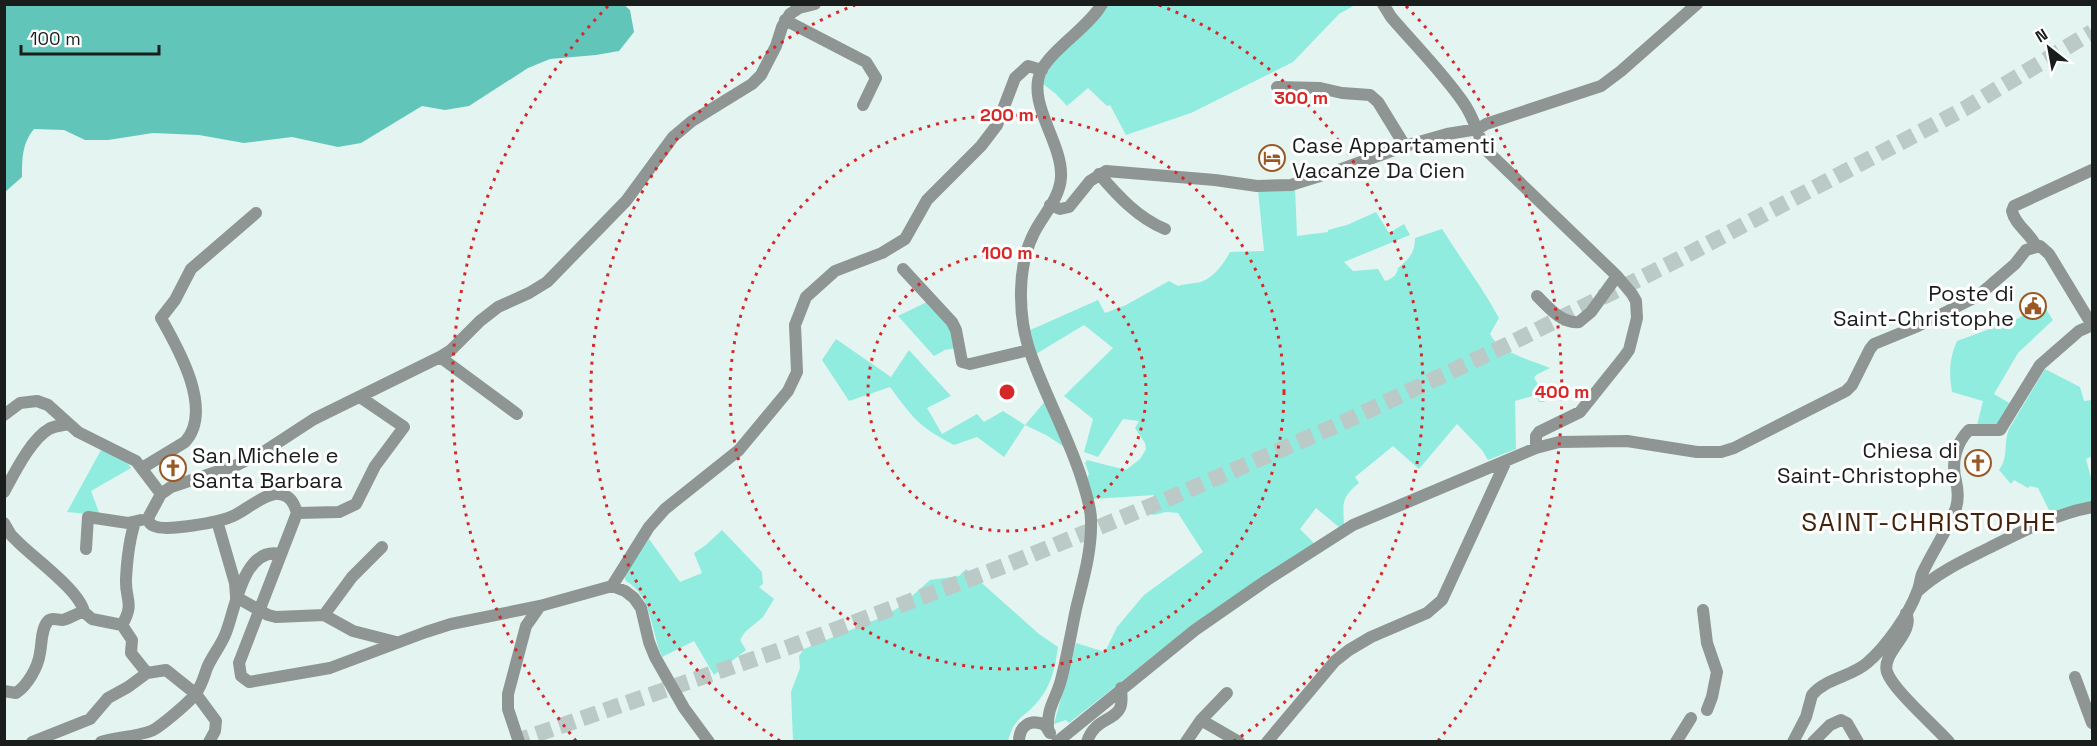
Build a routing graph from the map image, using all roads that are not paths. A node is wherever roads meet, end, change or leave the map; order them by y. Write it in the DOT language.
graph roads {
  1 [pos="815,4"];
  2 [pos="1102,4"];
  3 [pos="1383,4"];
  4 [pos="1696,4"];
  5 [pos="785,20"];
  6 [pos="1042,70"];
  7 [pos="1277,87"];
  8 [pos="863,105"];
  9 [pos="1478,129"];
  10 [pos="1405,146"];
  11 [pos="2092,170"];
  12 [pos="1099,174"];
  13 [pos="1050,205"];
  14 [pos="255,213"];
  15 [pos="1165,229"];
  16 [pos="2036,246"];
  17 [pos="903,269"];
  18 [pos="1617,276"];
  19 [pos="1537,296"];
  20 [pos="2092,322"];
  21 [pos="1029,350"];
  22 [pos="440,357"];
  23 [pos="360,397"];
  24 [pos="517,414"];
  25 [pos="4,415"];
  26 [pos="67,424"];
  27 [pos="1536,447"];
  28 [pos="1506,461"];
  29 [pos="142,468"];
  30 [pos="4,492"];
  31 [pos="161,494"];
  32 [pos="2092,507"];
  33 [pos="297,513"];
  34 [pos="148,519"];
  35 [pos="217,521"];
  36 [pos="135,522"];
  37 [pos="4,523"];
  38 [pos="382,547"];
  39 [pos="86,549"];
  40 [pos="280,554"];
  41 [pos="612,586"];
  42 [pos="1917,592"];
  43 [pos="236,597"];
  44 [pos="540,606"];
  45 [pos="258,610"];
  46 [pos="1703,610"];
  47 [pos="84,612"];
  48 [pos="1906,613"];
  49 [pos="324,615"];
  50 [pos="122,625"];
  51 [pos="396,642"];
  52 [pos="147,673"];
  53 [pos="2075,677"];
  54 [pos="1121,688"];
  55 [pos="4,692"];
  56 [pos="1227,693"];
  57 [pos="196,694"];
  58 [pos="1052,699"];
  59 [pos="1707,710"];
  60 [pos="1691,718"];
  61 [pos="1201,720"];
  62 [pos="1030,722"];
  63 [pos="2092,723"];
  64 [pos="1051,736"];
  65 [pos="32,741"];
  66 [pos="101,741"];
  67 [pos="209,741"];
  68 [pos="519,741"];
  69 [pos="709,741"];
  70 [pos="1019,741"];
  71 [pos="1087,741"];
  72 [pos="1186,741"];
  73 [pos="1239,741"];
  74 [pos="1267,741"];
  75 [pos="1676,741"];
  76 [pos="1793,741"];
  77 [pos="1813,741"];
  78 [pos="1858,741"];
  79 [pos="1948,741"];
  1 -- 5 [label="street"];
  2 -- 6 [label="street"];
  3 -- 9 [label="street"];
  4 -- 9 [label="street"];
  5 -- 8 [label="street"];
  5 -- 22 [label="street"];
  6 -- 13 [label="street"];
  6 -- 41 [label="street"];
  7 -- 10 [label="street"];
  9 -- 10 [label="street"];
  9 -- 18 [label="street"];
  10 -- 12 [label="street"];
  11 -- 16 [label="street"];
  12 -- 13 [label="street"];
  12 -- 15 [label="street"];
  13 -- 21 [label="street"];
  14 -- 29 [label="street"];
  16 -- 20 [label="street"];
  16 -- 27 [label="street"];
  17 -- 21 [label="street"];
  18 -- 19 [label="street"];
  18 -- 27 [label="street"];
  20 -- 42 [label="street"];
  21 -- 58 [label="street"];
  22 -- 23 [label="street"];
  22 -- 24 [label="street"];
  23 -- 31 [label="street"];
  23 -- 33 [label="street"];
  25 -- 26 [label="street"];
  26 -- 29 [label="street"];
  26 -- 30 [label="street"];
  27 -- 28 [label="street"];
  28 -- 54 [label="street"];
  28 -- 74 [label="street"];
  29 -- 31 [label="street"];
  31 -- 34 [label="street"];
  32 -- 42 [label="street"];
  33 -- 35 [label="street"];
  33 -- 40 [label="street"];
  34 -- 35 [label="street"];
  34 -- 36 [label="street"];
  35 -- 43 [label="street"];
  36 -- 39 [label="street"];
  36 -- 50 [label="street"];
  37 -- 47 [label="street"];
  38 -- 49 [label="street"];
  40 -- 43 [label="street"];
  40 -- 45 [label="street"];
  41 -- 44 [label="street"];
  41 -- 69 [label="street"];
  42 -- 48 [label="street"];
  43 -- 45 [label="street"];
  43 -- 57 [label="street"];
  44 -- 51 [label="street"];
  44 -- 68 [label="street"];
  45 -- 49 [label="street"];
  45 -- 51 [label="street"];
  46 -- 59 [label="street"];
  47 -- 50 [label="street"];
  47 -- 55 [label="street"];
  48 -- 76 [label="street"];
  48 -- 79 [label="street"];
  49 -- 51 [label="street"];
  50 -- 52 [label="street"];
  52 -- 57 [label="street"];
  52 -- 65 [label="street"];
  53 -- 63 [label="street"];
  54 -- 64 [label="street"];
  54 -- 71 [label="street"];
  56 -- 61 [label="street"];
  57 -- 66 [label="street"];
  57 -- 67 [label="street"];
  58 -- 62 [label="street"];
  58 -- 64 [label="street"];
  60 -- 75 [label="street"];
  61 -- 72 [label="street"];
  61 -- 73 [label="street"];
  62 -- 64 [label="street"];
  62 -- 70 [label="street"];
  77 -- 78 [label="street"];
}
